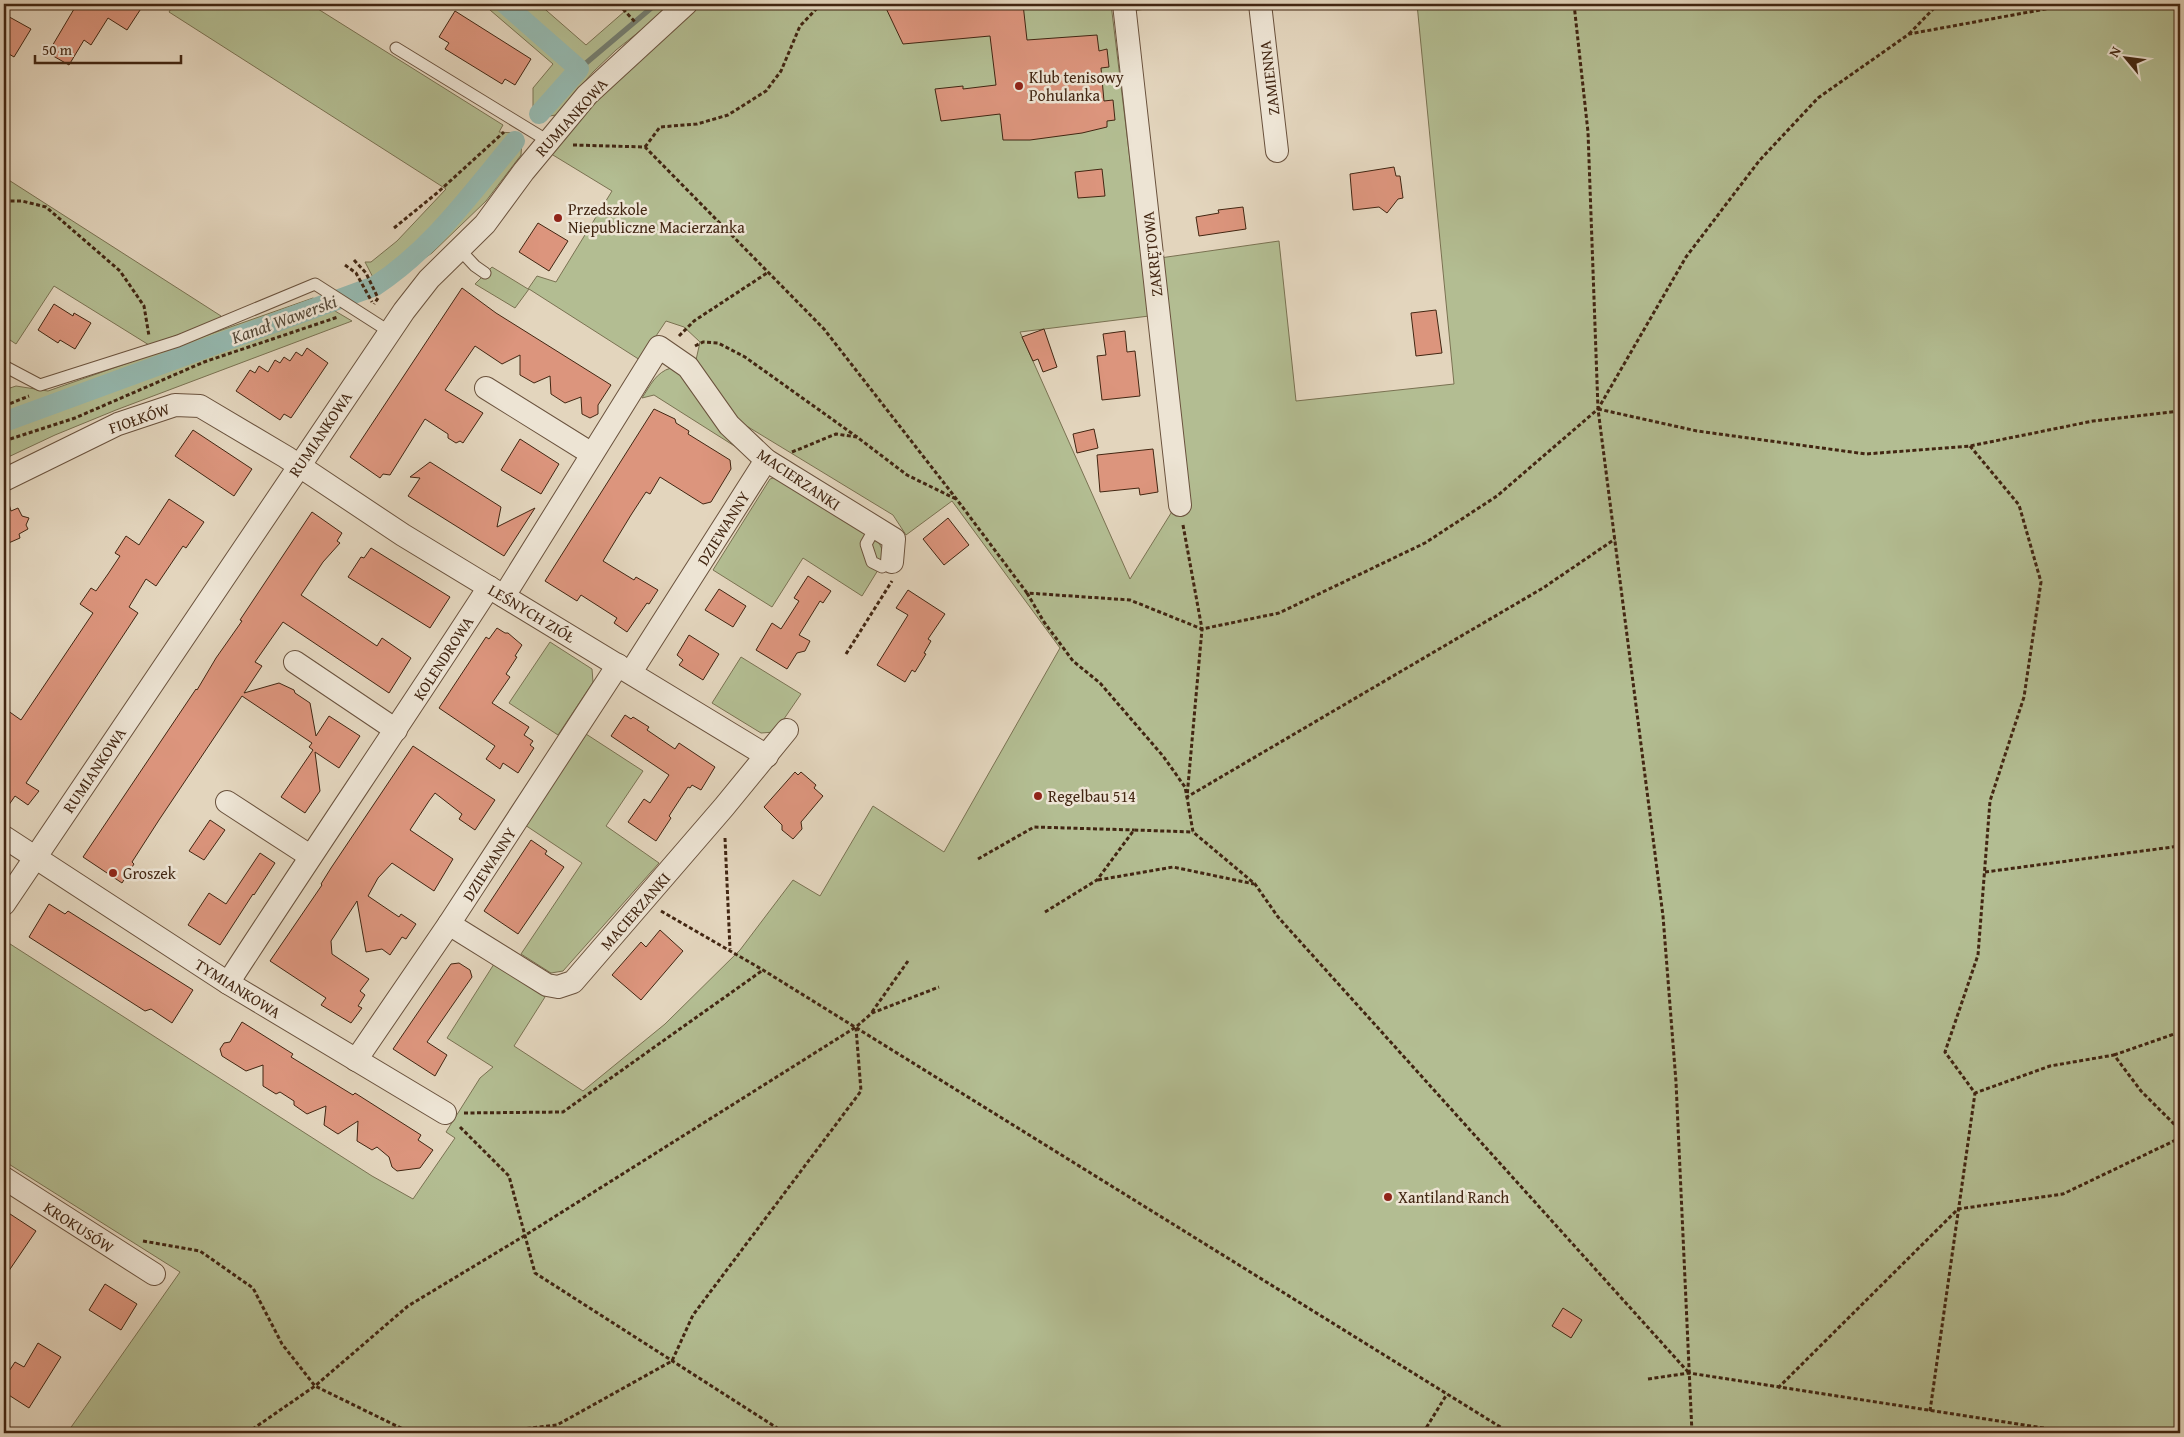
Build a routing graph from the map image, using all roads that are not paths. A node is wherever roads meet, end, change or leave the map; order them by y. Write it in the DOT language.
graph roads {
  1 [pos="686,4"];
  2 [pos="1124,4"];
  3 [pos="1260,4"];
  4 [pos="396,48"];
  5 [pos="547,143"];
  6 [pos="1277,151"];
  7 [pos="460,250"];
  8 [pos="485,273"];
  9 [pos="390,332"];
  10 [pos="666,351"];
  11 [pos="4,366"];
  12 [pos="486,388"];
  13 [pos="592,454"];
  14 [pos="767,461"];
  15 [pos="299,465"];
  16 [pos="4,480"];
  17 [pos="1180,505"];
  18 [pos="892,562"];
  19 [pos="496,592"];
  20 [pos="295,662"];
  21 [pos="624,669"];
  22 [pos="396,730"];
  23 [pos="787,730"];
  24 [pos="767,756"];
  25 [pos="228,802"];
  26 [pos="4,837"];
  27 [pos="310,856"];
  28 [pos="35,857"];
  29 [pos="4,904"];
  30 [pos="449,924"];
  31 [pos="228,982"];
  32 [pos="356,1060"];
  33 [pos="445,1113"];
  34 [pos="4,1178"];
  35 [pos="154,1274"];
  1 -- 5 [label="street, RUMIANKOWA"];
  2 -- 17 [label="street, ZAKRĘTOWA"];
  3 -- 6 [label="street, ZAMIENNA"];
  4 -- 5 [label="lane"];
  5 -- 7 [label="street, RUMIANKOWA"];
  7 -- 8 [label="lane"];
  7 -- 9 [label="street, RUMIANKOWA"];
  9 -- 11 [label="lane"];
  9 -- 15 [label="street, RUMIANKOWA"];
  10 -- 13 [label="street, KOLENDROWA"];
  10 -- 14 [label="street, MACIERZANKI"];
  12 -- 13 [label="street"];
  13 -- 19 [label="street, KOLENDROWA"];
  14 -- 18 [label="street, MACIERZANKI"];
  14 -- 21 [label="street, DZIEWANNY"];
  15 -- 16 [label="street, FIOŁKÓW"];
  15 -- 19 [label="street, LEŚNYCH ZIÓŁ"];
  15 -- 28 [label="street, RUMIANKOWA"];
  19 -- 21 [label="street, LEŚNYCH ZIÓŁ"];
  19 -- 22 [label="street, KOLENDROWA"];
  20 -- 22 [label="street"];
  21 -- 24 [label="street, LEŚNYCH ZIÓŁ"];
  21 -- 30 [label="street, DZIEWANNY"];
  22 -- 27 [label="street, KOLENDROWA"];
  23 -- 24 [label="street, MACIERZANKI"];
  24 -- 30 [label="street, MACIERZANKI"];
  25 -- 27 [label="street"];
  26 -- 28 [label="street"];
  27 -- 31 [label="street, KOLENDROWA"];
  28 -- 29 [label="street, RUMIANKOWA"];
  28 -- 31 [label="street, TYMIANKOWA"];
  30 -- 32 [label="street, DZIEWANNY"];
  31 -- 32 [label="street, TYMIANKOWA"];
  32 -- 33 [label="street, TYMIANKOWA"];
  34 -- 35 [label="street, KROKUSÓW"];
}
